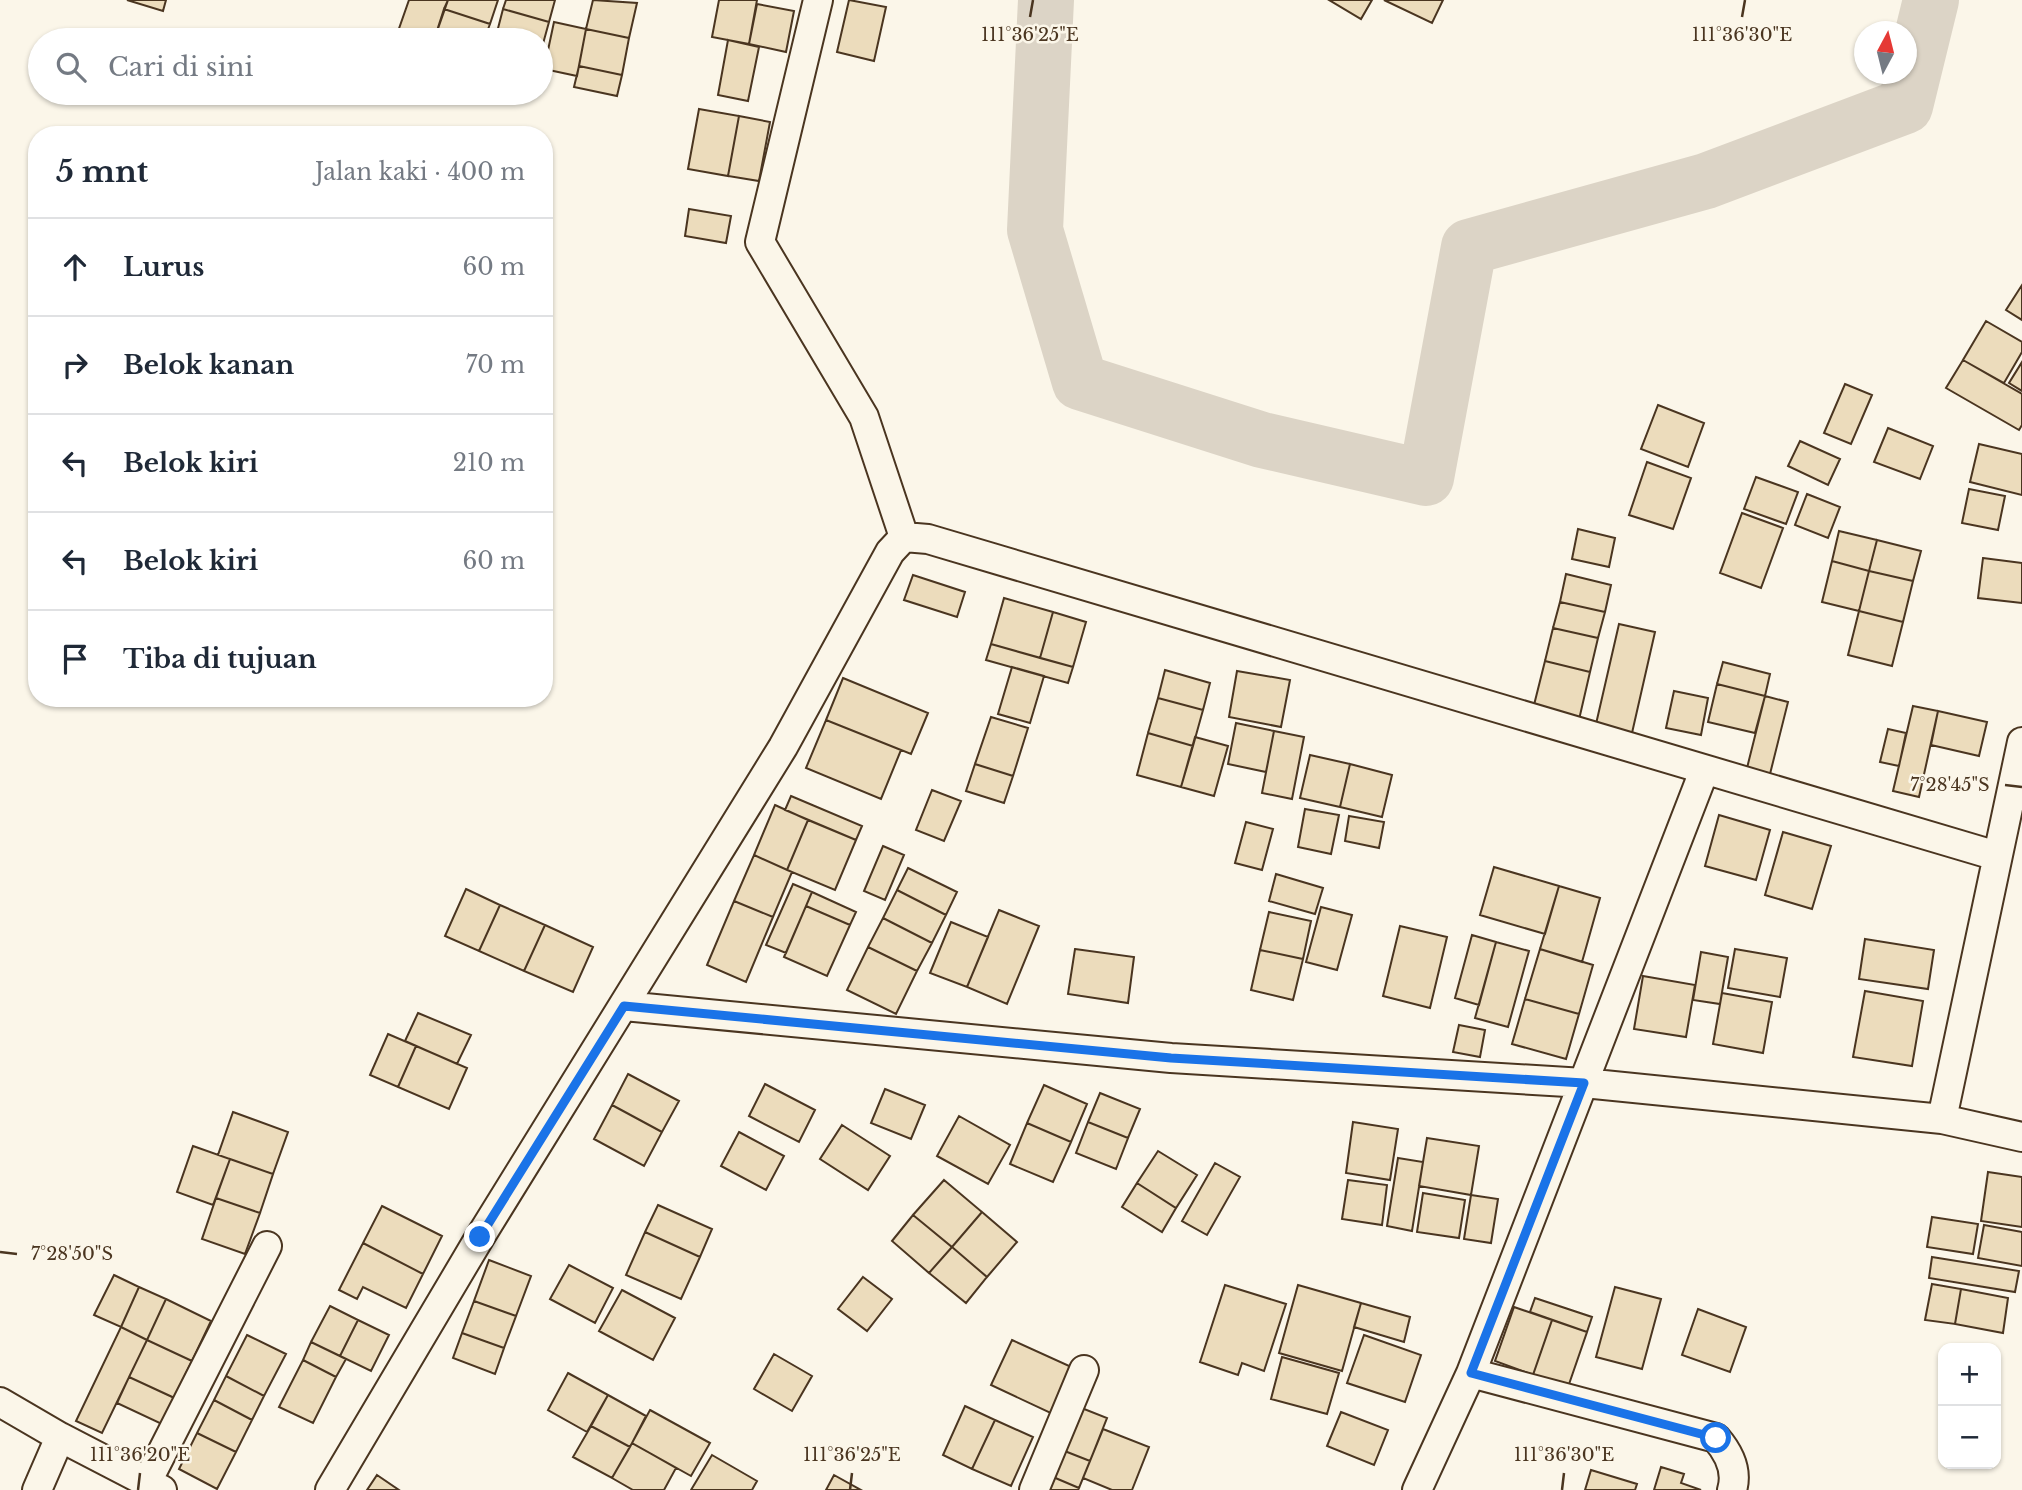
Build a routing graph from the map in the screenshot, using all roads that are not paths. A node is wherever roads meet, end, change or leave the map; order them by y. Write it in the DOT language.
graph roads {
  1 [pos="818,0"];
  2 [pos="904,537"];
  3 [pos="2022,742"];
  4 [pos="1704,771"];
  5 [pos="1997,856"];
  6 [pos="624,1006"];
  7 [pos="1584,1083"];
  8 [pos="1942,1119"];
  9 [pos="2022,1137"];
  10 [pos="267,1246"];
  11 [pos="1084,1370"];
  12 [pos="1471,1373"];
  13 [pos="0,1402"];
  14 [pos="60,1437"];
  15 [pos="154,1486"];
  16 [pos="37,1490"];
  17 [pos="330,1490"];
  18 [pos="1034,1490"];
  19 [pos="1418,1490"];
  20 [pos="1732,1490"];
  1 -- 2 [label="street"];
  2 -- 4 [label="street"];
  2 -- 6 [label="street"];
  3 -- 5 [label="street"];
  4 -- 5 [label="street"];
  4 -- 7 [label="street"];
  5 -- 8 [label="street"];
  6 -- 7 [label="street"];
  6 -- 17 [label="street"];
  7 -- 8 [label="street"];
  7 -- 12 [label="street"];
  8 -- 9 [label="street"];
  10 -- 15 [label="street"];
  11 -- 18 [label="street"];
  12 -- 19 [label="street"];
  12 -- 20 [label="street"];
  13 -- 14 [label="street"];
  14 -- 15 [label="street"];
  14 -- 16 [label="street"];
}
